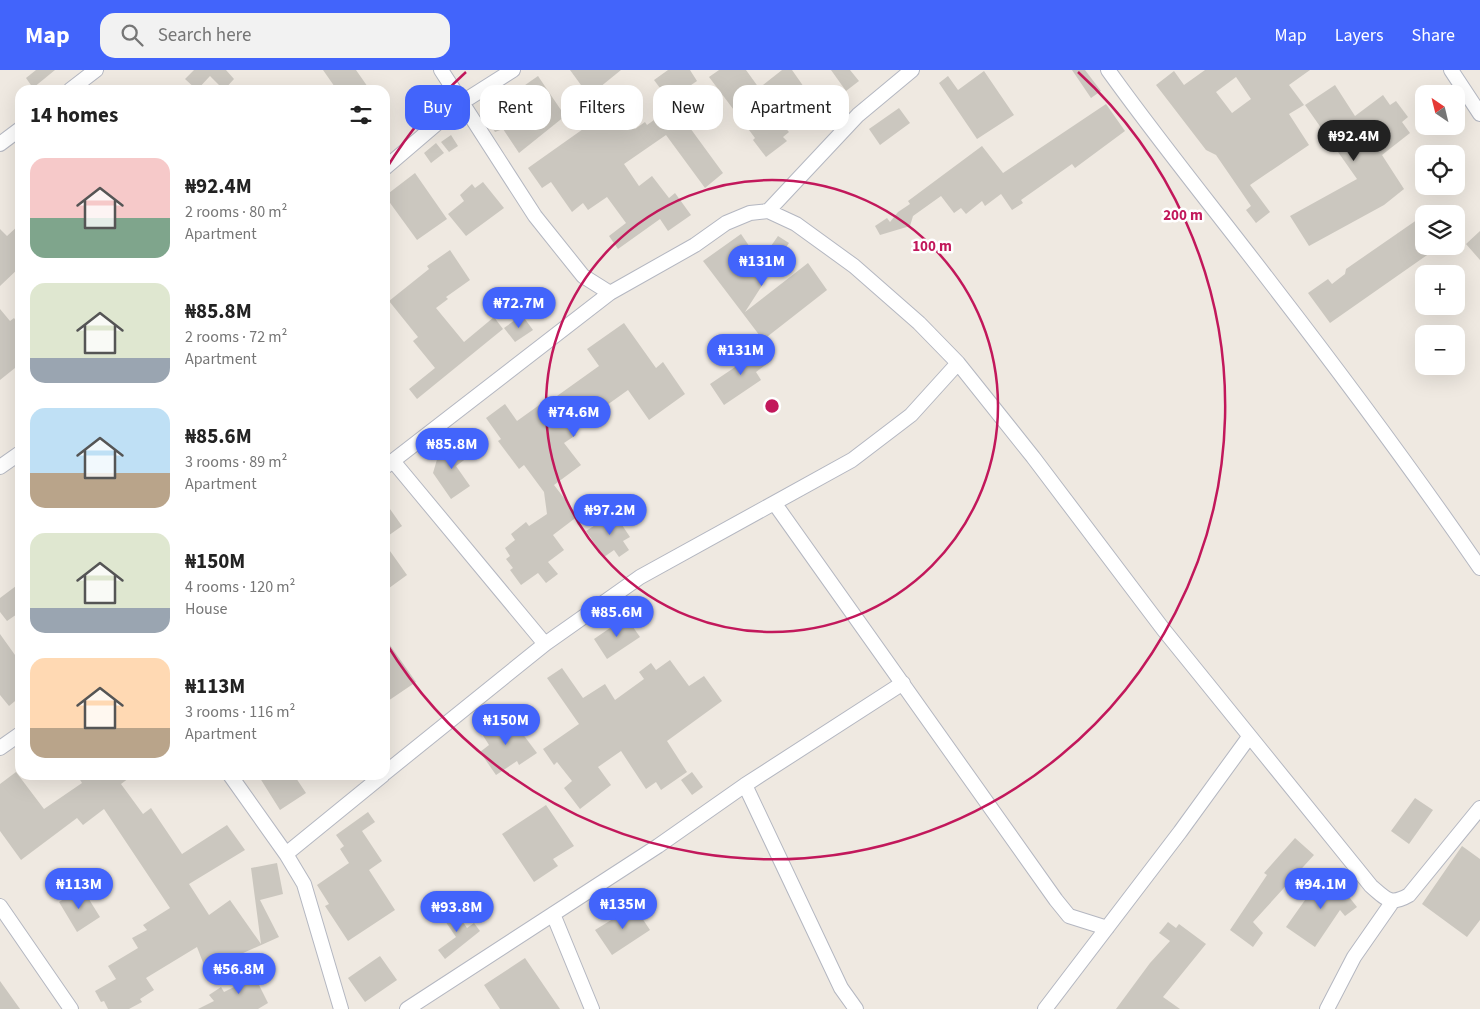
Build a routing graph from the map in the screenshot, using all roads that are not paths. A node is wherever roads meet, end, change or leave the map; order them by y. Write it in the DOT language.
graph roads {
  1 [pos="96,70"];
  2 [pos="441,70"];
  3 [pos="513,70"];
  4 [pos="912,70"];
  5 [pos="1108,70"];
  6 [pos="1450,70"];
  7 [pos="76,85"];
  8 [pos="450,85"];
  9 [pos="470,97"];
  10 [pos="1480,114"];
  11 [pos="470,117"];
  12 [pos="429,130"];
  13 [pos="15,133"];
  14 [pos="0,144"];
  15 [pos="390,164"];
  16 [pos="768,210"];
  17 [pos="610,293"];
  18 [pos="958,364"];
  19 [pos="15,456"];
  20 [pos="390,463"];
  21 [pos="390,465"];
  22 [pos="0,467"];
  23 [pos="775,504"];
  24 [pos="1480,568"];
  25 [pos="545,644"];
  26 [pos="903,683"];
  27 [pos="1249,737"];
  28 [pos="15,738"];
  29 [pos="0,748"];
  30 [pos="390,769"];
  31 [pos="234,780"];
  32 [pos="377,780"];
  33 [pos="745,785"];
  34 [pos="1480,808"];
  35 [pos="286,854"];
  36 [pos="1394,901"];
  37 [pos="0,906"];
  38 [pos="553,914"];
  39 [pos="1107,928"];
  40 [pos="71,1009"];
  41 [pos="341,1009"];
  42 [pos="407,1009"];
  43 [pos="592,1009"];
  44 [pos="856,1009"];
  45 [pos="1045,1009"];
  46 [pos="1328,1009"];
  1 -- 7 [label="street"];
  2 -- 8 [label="street"];
  3 -- 9 [label="street"];
  4 -- 16 [label="street"];
  5 -- 24 [label="street"];
  6 -- 10 [label="street"];
  11 -- 17 [label="street"];
  12 -- 15 [label="street"];
  13 -- 14 [label="street"];
  16 -- 17 [label="street"];
  16 -- 18 [label="street"];
  17 -- 20 [label="street"];
  18 -- 23 [label="street"];
  18 -- 27 [label="street"];
  19 -- 22 [label="street"];
  21 -- 25 [label="street"];
  23 -- 25 [label="street"];
  23 -- 26 [label="street"];
  25 -- 30 [label="street"];
  26 -- 33 [label="street"];
  26 -- 39 [label="street"];
  27 -- 36 [label="street"];
  27 -- 39 [label="street"];
  28 -- 29 [label="street"];
  31 -- 35 [label="street"];
  32 -- 35 [label="street"];
  33 -- 38 [label="street"];
  33 -- 44 [label="street"];
  34 -- 36 [label="street"];
  35 -- 41 [label="street"];
  36 -- 46 [label="street"];
  37 -- 40 [label="street"];
  38 -- 42 [label="street"];
  38 -- 43 [label="street"];
  39 -- 45 [label="street"];
}
